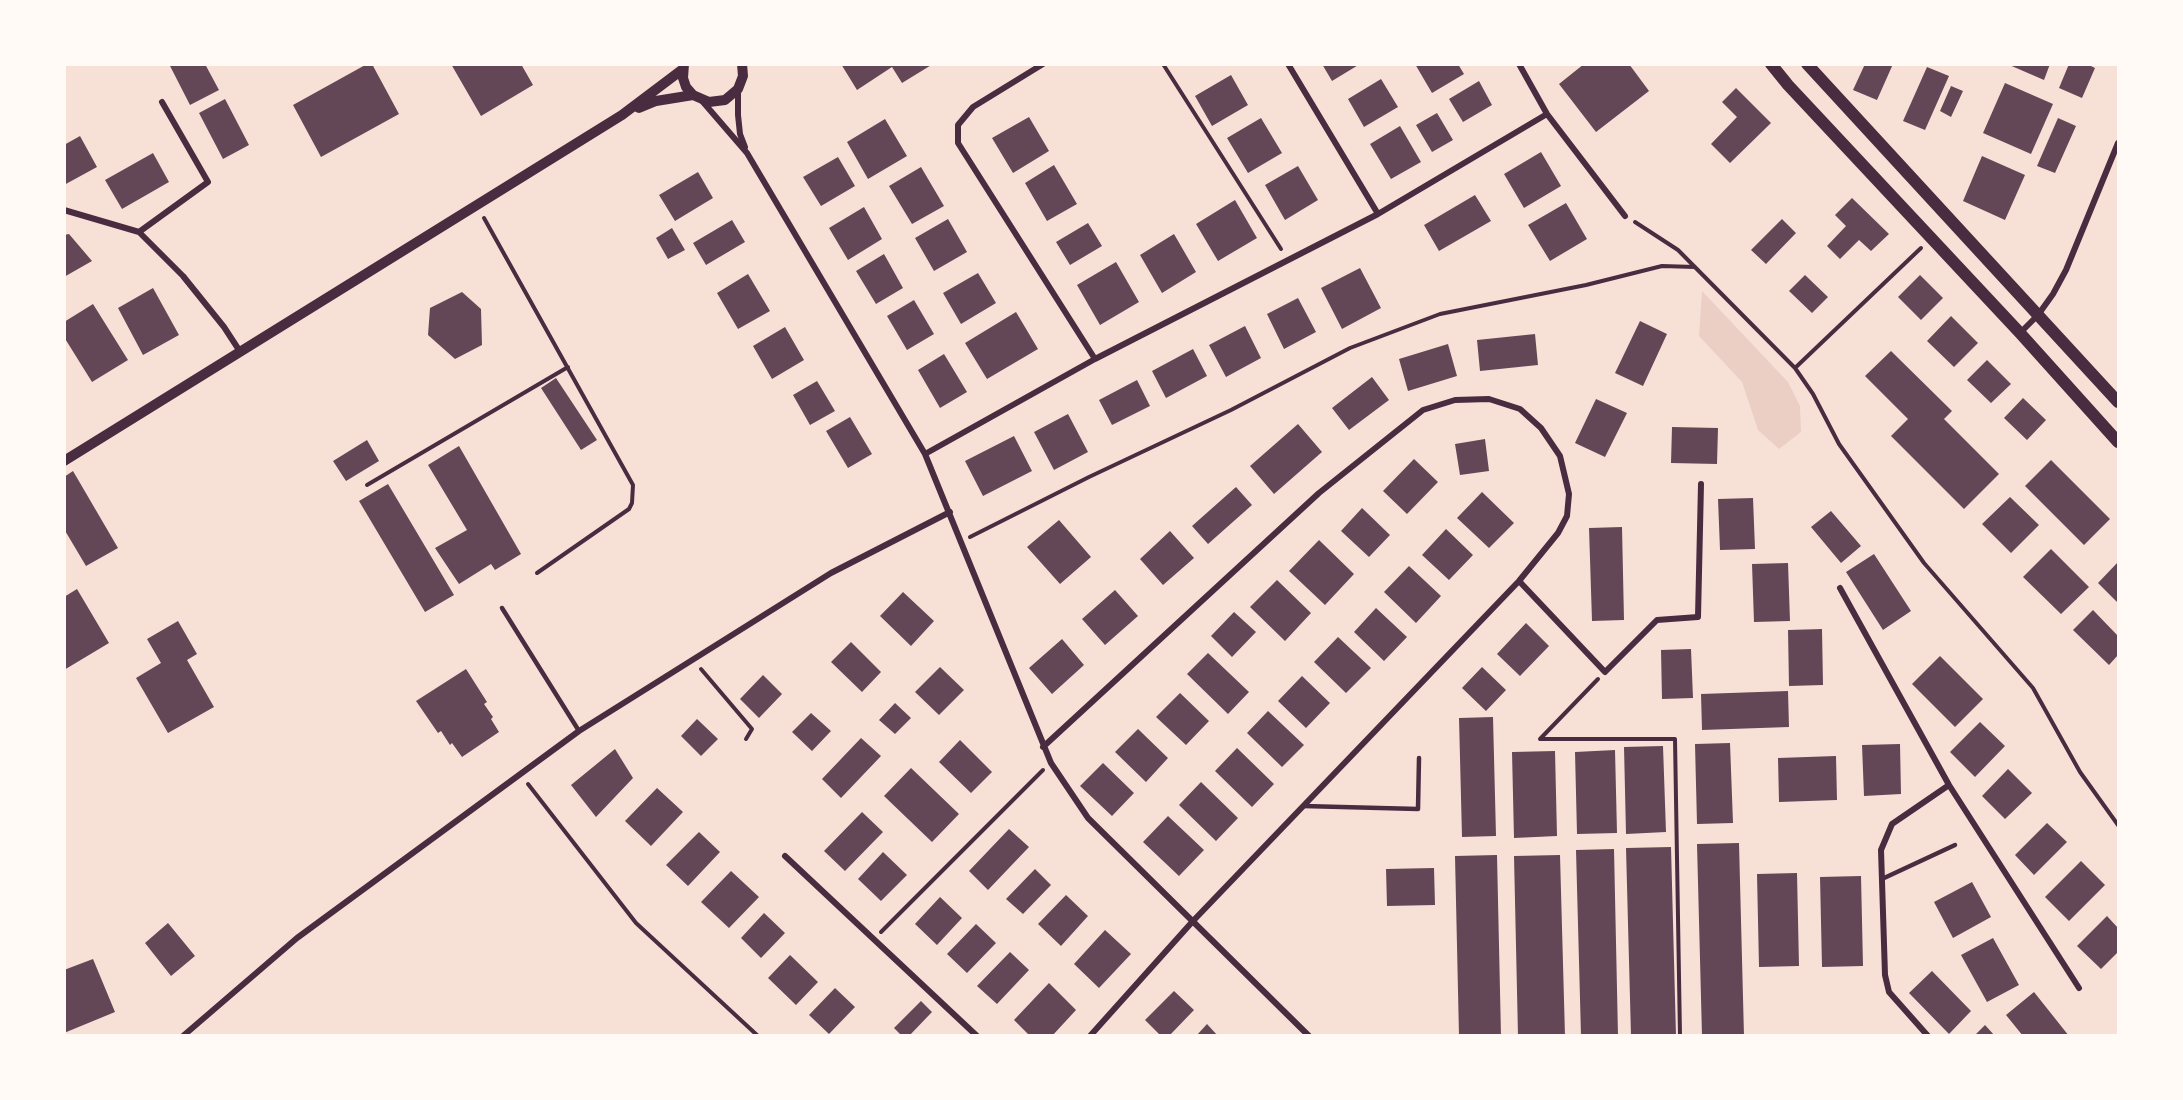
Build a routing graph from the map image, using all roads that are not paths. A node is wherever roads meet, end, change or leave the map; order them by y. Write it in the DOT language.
graph roads {
  1 [pos="750,64"];
  2 [pos="1043,64"];
  3 [pos="1288,64"];
  4 [pos="1520,64"];
  5 [pos="1771,64"];
  6 [pos="1807,64"];
  7 [pos="683,67"];
  8 [pos="742,70"];
  9 [pos="738,89"];
  10 [pos="697,98"];
  11 [pos="162,102"];
  12 [pos="1547,114"];
  13 [pos="622,115"];
  14 [pos="2118,143"];
  15 [pos="747,153"];
  16 [pos="64,210"];
  17 [pos="1378,214"];
  18 [pos="1625,216"];
  19 [pos="139,232"];
  20 [pos="2038,315"];
  21 [pos="2020,333"];
  22 [pos="239,350"];
  23 [pos="1095,360"];
  24 [pos="2118,402"];
  25 [pos="2118,442"];
  26 [pos="925,454"];
  27 [pos="64,461"];
  28 [pos="1701,484"];
  29 [pos="950,512"];
  30 [pos="1519,580"];
  31 [pos="1840,588"];
  32 [pos="502,608"];
  33 [pos="579,730"];
  34 [pos="1043,747"];
  35 [pos="1419,758"];
  36 [pos="1949,785"];
  37 [pos="1303,806"];
  38 [pos="1955,845"];
  39 [pos="785,856"];
  40 [pos="1882,879"];
  41 [pos="1193,921"];
  42 [pos="2079,988"];
  43 [pos="183,1035"];
  44 [pos="977,1035"];
  45 [pos="1090,1035"];
  46 [pos="1309,1035"];
  47 [pos="1928,1035"];
  1 -- 8 [label="street"];
  2 -- 23 [label="street"];
  3 -- 17 [label="street"];
  4 -- 12 [label="street"];
  5 -- 21 [label="main road"];
  6 -- 20 [label="main road"];
  7 -- 10 [label="street"];
  7 -- 13 [label="street"];
  8 -- 9 [label="street"];
  9 -- 10 [label="street"];
  9 -- 15 [label="street"];
  10 -- 13 [label="street"];
  10 -- 15 [label="street"];
  11 -- 19 [label="street"];
  12 -- 17 [label="street"];
  12 -- 18 [label="street"];
  13 -- 22 [label="street"];
  14 -- 20 [label="street"];
  15 -- 26 [label="street"];
  16 -- 19 [label="street"];
  17 -- 23 [label="street"];
  19 -- 22 [label="street"];
  20 -- 21 [label="street"];
  20 -- 24 [label="main road"];
  21 -- 25 [label="main road"];
  22 -- 27 [label="street"];
  23 -- 26 [label="street"];
  26 -- 29 [label="street"];
  28 -- 30 [label="street"];
  29 -- 33 [label="street"];
  29 -- 34 [label="street"];
  30 -- 34 [label="street"];
  30 -- 37 [label="street"];
  31 -- 36 [label="street"];
  32 -- 33 [label="lane"];
  33 -- 43 [label="street"];
  34 -- 41 [label="street"];
  35 -- 37 [label="lane"];
  36 -- 40 [label="street"];
  36 -- 42 [label="street"];
  37 -- 41 [label="street"];
  38 -- 40 [label="lane"];
  39 -- 44 [label="street"];
  40 -- 47 [label="street"];
  41 -- 45 [label="street"];
  41 -- 46 [label="street"];
}
